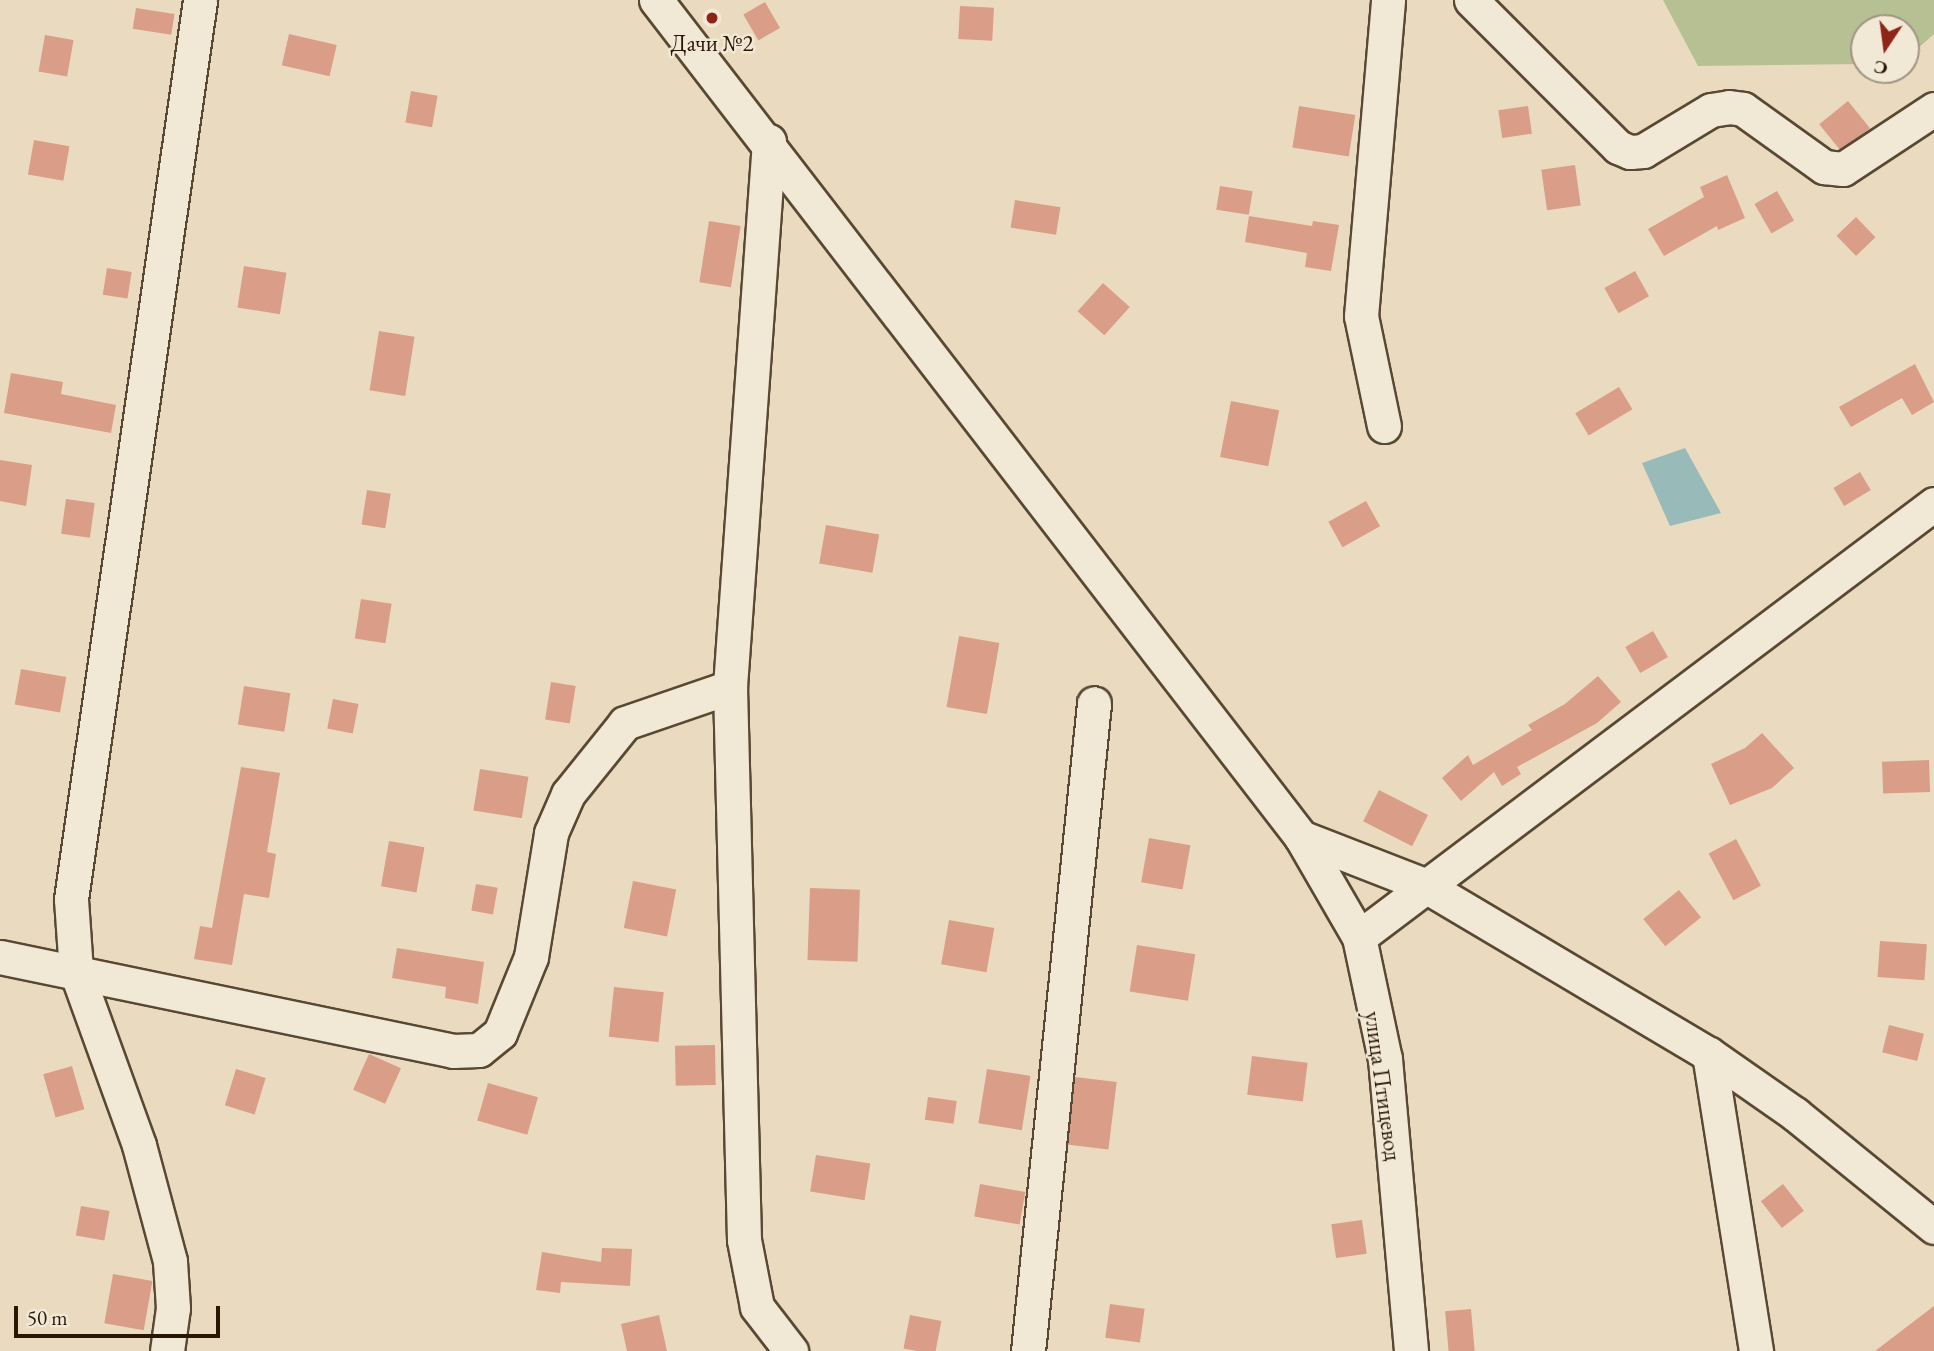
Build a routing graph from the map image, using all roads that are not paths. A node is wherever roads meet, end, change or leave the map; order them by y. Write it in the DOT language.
graph roads {
  1 [pos="200,0"];
  2 [pos="656,0"];
  3 [pos="1388,0"];
  4 [pos="1471,0"];
  5 [pos="1934,109"];
  6 [pos="769,141"];
  7 [pos="1384,426"];
  8 [pos="1934,504"];
  9 [pos="730,687"];
  10 [pos="1094,703"];
  11 [pos="1301,837"];
  12 [pos="1424,885"];
  13 [pos="1359,937"];
  14 [pos="0,957"];
  15 [pos="76,971"];
  16 [pos="1709,1054"];
  17 [pos="1934,1227"];
  18 [pos="167,1351"];
  19 [pos="791,1351"];
  20 [pos="1028,1351"];
  21 [pos="1411,1351"];
  22 [pos="1756,1351"];
  1 -- 15 [label="street"];
  2 -- 6 [label="street, улица Птицевод"];
  3 -- 7 [label="street"];
  4 -- 5 [label="street"];
  6 -- 9 [label="street"];
  6 -- 11 [label="street, улица Птицевод"];
  8 -- 12 [label="street"];
  9 -- 15 [label="street"];
  9 -- 19 [label="street"];
  10 -- 20 [label="street"];
  11 -- 12 [label="street"];
  11 -- 13 [label="street, улица Птицевод"];
  12 -- 13 [label="street"];
  12 -- 16 [label="street"];
  13 -- 21 [label="street, улица Птицевод"];
  14 -- 15 [label="street"];
  15 -- 18 [label="street"];
  16 -- 17 [label="street"];
  16 -- 22 [label="street"];
}
